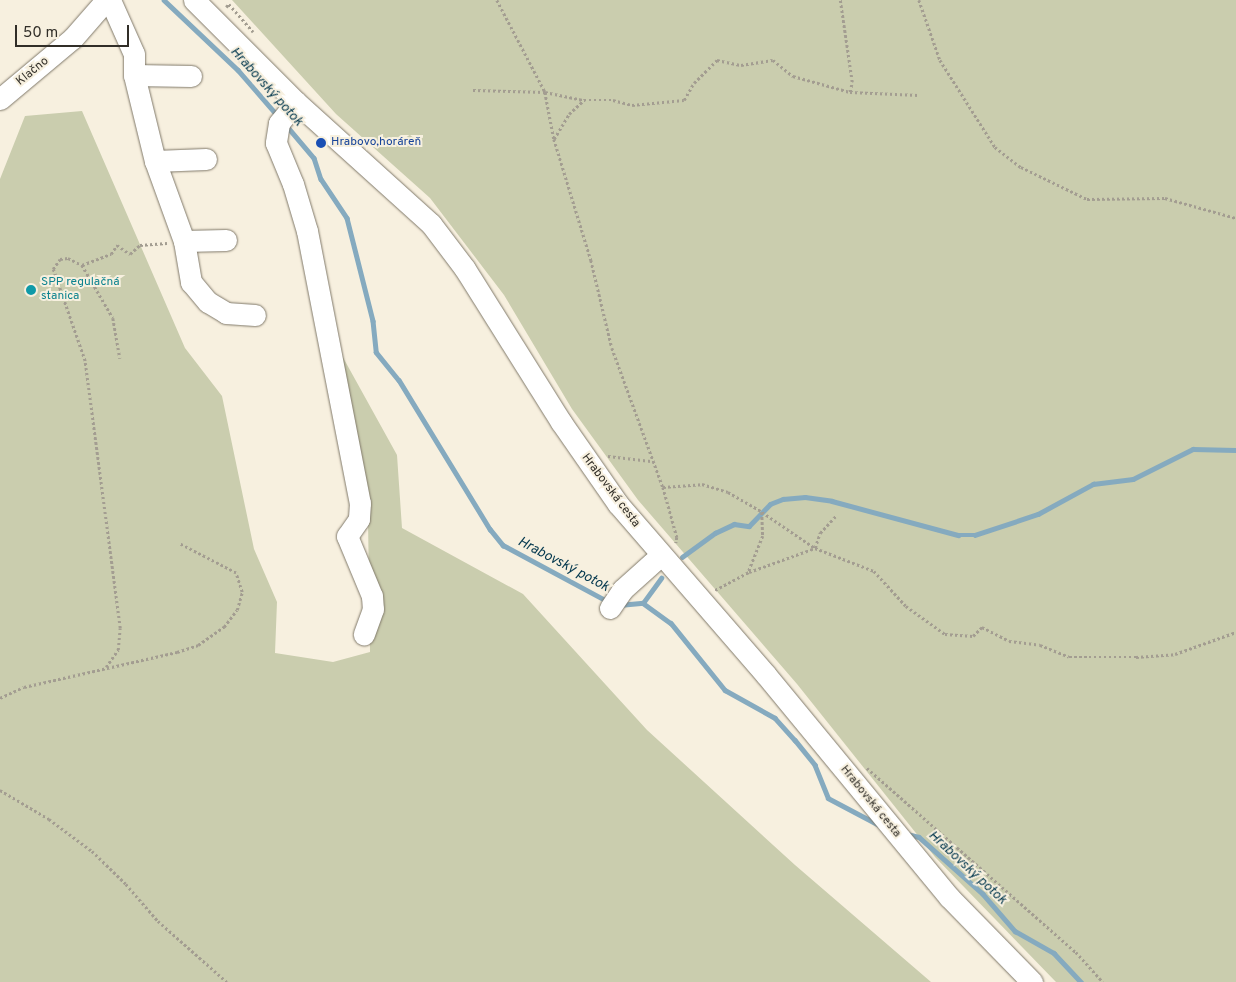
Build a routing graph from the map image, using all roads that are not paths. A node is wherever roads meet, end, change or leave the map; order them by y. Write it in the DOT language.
graph roads {
  1 [pos="108,0"];
  2 [pos="194,0"];
  3 [pos="134,75"];
  4 [pos="191,76"];
  5 [pos="0,99"];
  6 [pos="287,113"];
  7 [pos="206,159"];
  8 [pos="155,161"];
  9 [pos="226,240"];
  10 [pos="184,241"];
  11 [pos="256,314"];
  12 [pos="668,550"];
  13 [pos="612,604"];
  14 [pos="364,634"];
  15 [pos="1032,982"];
  1 -- 3 [label="street"];
  1 -- 5 [label="street, Klačno"];
  2 -- 6 [label="street, Hrabovská cesta"];
  3 -- 4 [label="street"];
  3 -- 8 [label="street"];
  6 -- 12 [label="street, Hrabovská cesta"];
  6 -- 14 [label="street"];
  7 -- 8 [label="street"];
  8 -- 10 [label="street"];
  9 -- 10 [label="street"];
  10 -- 11 [label="street"];
  12 -- 13 [label="street"];
  12 -- 15 [label="street, Hrabovská cesta"];
}
